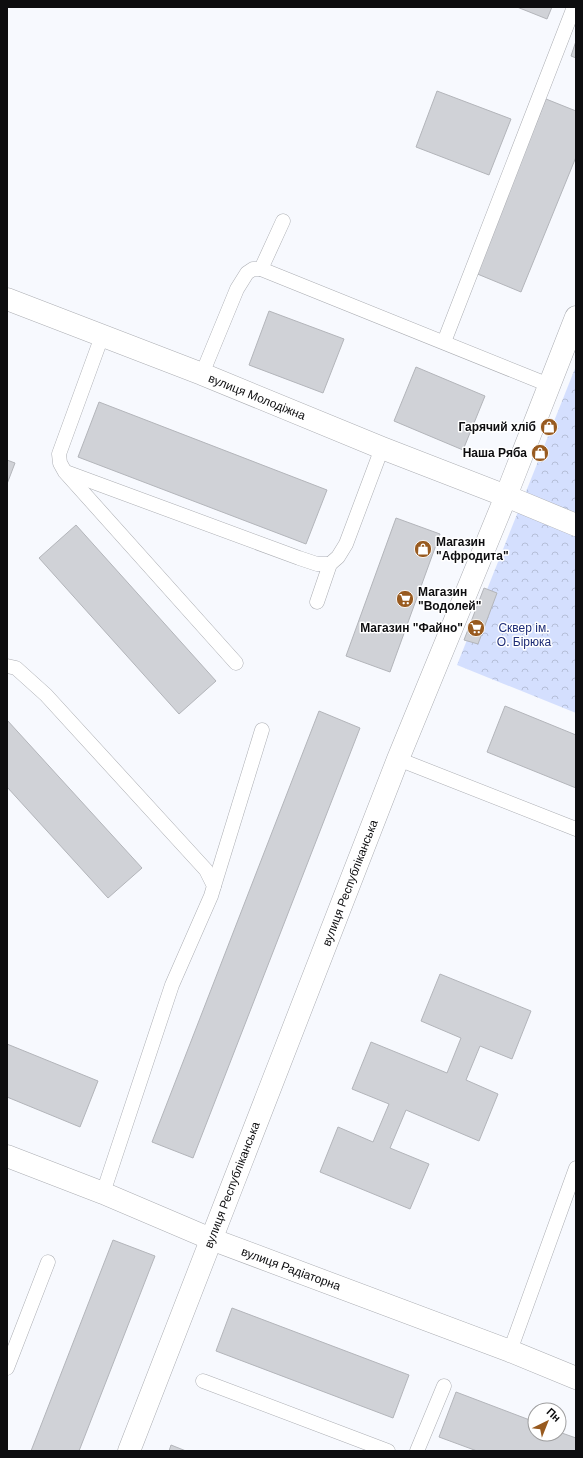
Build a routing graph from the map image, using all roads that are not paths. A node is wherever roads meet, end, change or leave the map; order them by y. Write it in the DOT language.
graph roads {
  1 [pos="574,7"];
  2 [pos="283,221"];
  3 [pos="261,269"];
  4 [pos="7,299"];
  5 [pos="576,318"];
  6 [pos="102,336"];
  7 [pos="444,342"];
  8 [pos="202,374"];
  9 [pos="549,385"];
  10 [pos="382,448"];
  11 [pos="65,472"];
  12 [pos="506,496"];
  13 [pos="576,525"];
  14 [pos="330,564"];
  15 [pos="317,602"];
  16 [pos="236,663"];
  17 [pos="7,666"];
  18 [pos="262,730"];
  19 [pos="398,759"];
  20 [pos="576,829"];
  21 [pos="214,886"];
  22 [pos="7,1156"];
  23 [pos="576,1168"];
  24 [pos="572,1189"];
  25 [pos="103,1193"];
  26 [pos="211,1239"];
  27 [pos="48,1262"];
  28 [pos="510,1350"];
  29 [pos="7,1368"];
  30 [pos="576,1378"];
  31 [pos="203,1381"];
  32 [pos="444,1386"];
  33 [pos="129,1451"];
  34 [pos="388,1451"];
  35 [pos="417,1451"];
  1 -- 7 [label="lane"];
  2 -- 3 [label="lane"];
  3 -- 7 [label="lane"];
  3 -- 8 [label="lane"];
  4 -- 6 [label="street, вулиця Молодіжна"];
  5 -- 9 [label="street, вулиця Республіканська"];
  6 -- 8 [label="street, вулиця Молодіжна"];
  6 -- 11 [label="lane"];
  7 -- 9 [label="lane"];
  8 -- 10 [label="street, вулиця Молодіжна"];
  9 -- 12 [label="street, вулиця Республіканська"];
  10 -- 12 [label="street, вулиця Молодіжна"];
  10 -- 14 [label="lane"];
  11 -- 14 [label="lane"];
  11 -- 16 [label="lane"];
  12 -- 13 [label="street, вулиця Молодіжна"];
  12 -- 19 [label="street, вулиця Республіканська"];
  14 -- 15 [label="lane"];
  17 -- 21 [label="lane"];
  18 -- 21 [label="lane"];
  19 -- 20 [label="lane"];
  19 -- 26 [label="street, вулиця Республіканська"];
  21 -- 25 [label="lane"];
  22 -- 25 [label="street, вулиця Радіаторна"];
  23 -- 24 [label="lane"];
  24 -- 28 [label="lane"];
  25 -- 26 [label="street, вулиця Радіаторна"];
  26 -- 28 [label="street, вулиця Радіаторна"];
  26 -- 33 [label="street, вулиця Республіканська"];
  27 -- 29 [label="lane"];
  28 -- 30 [label="street, вулиця Радіаторна"];
  31 -- 34 [label="lane"];
  32 -- 35 [label="lane"];
}
